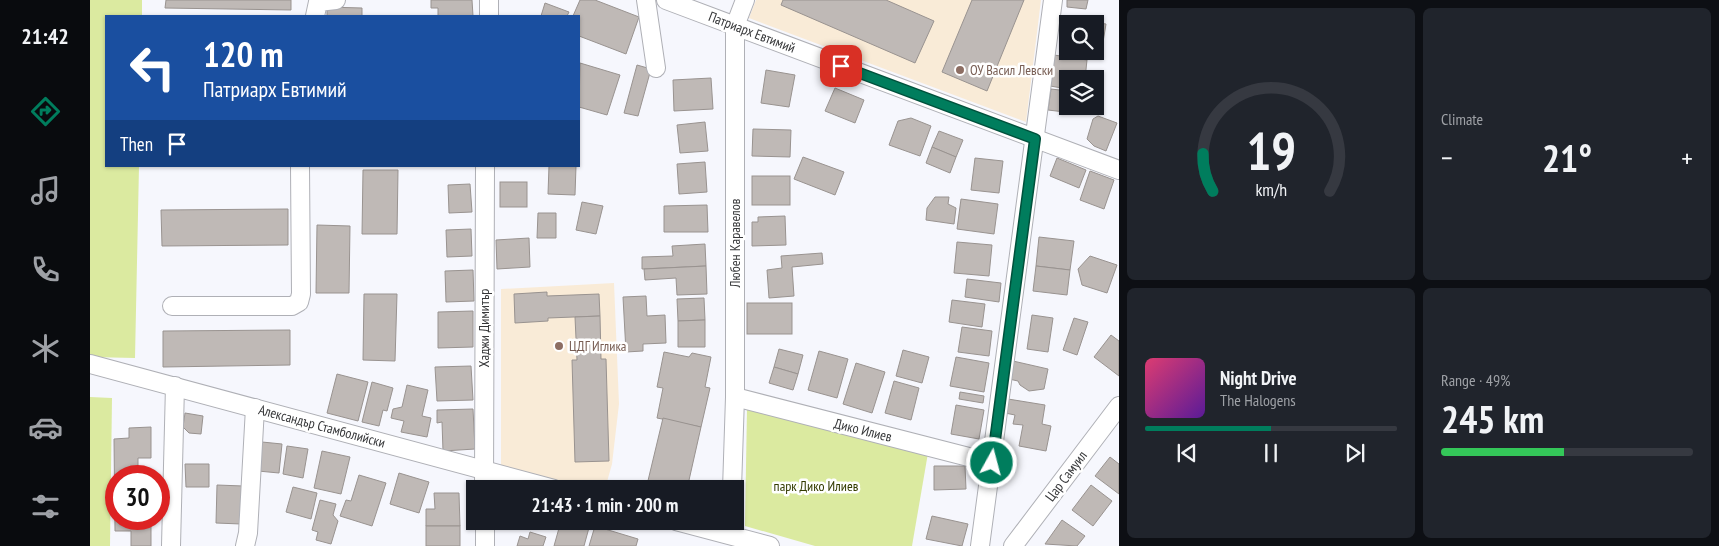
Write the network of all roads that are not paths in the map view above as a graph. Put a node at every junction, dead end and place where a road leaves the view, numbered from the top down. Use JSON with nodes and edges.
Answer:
{"nodes":[{"id":1,"x":336,"y":0,"type":"edge"},
{"id":2,"x":489,"y":0,"type":"edge"},
{"id":3,"x":646,"y":0,"type":"edge"},
{"id":4,"x":666,"y":0,"type":"edge"},
{"id":5,"x":745,"y":0,"type":"edge"},
{"id":6,"x":1053,"y":0,"type":"edge"},
{"id":7,"x":315,"y":15,"type":"edge"},
{"id":8,"x":489,"y":15,"type":"edge"},
{"id":9,"x":735,"y":26,"type":"junction"},
{"id":10,"x":656,"y":68,"type":"dead end"},
{"id":11,"x":1035,"y":139,"type":"junction"},
{"id":12,"x":300,"y":167,"type":"edge"},
{"id":13,"x":485,"y":167,"type":"edge"},
{"id":14,"x":1119,"y":170,"type":"edge"},
{"id":15,"x":172,"y":306,"type":"dead end"},
{"id":16,"x":90,"y":364,"type":"edge"},
{"id":17,"x":175,"y":386,"type":"junction"},
{"id":18,"x":735,"y":397,"type":"junction"},
{"id":19,"x":1119,"y":406,"type":"edge"},
{"id":20,"x":255,"y":408,"type":"junction"},
{"id":21,"x":992,"y":463,"type":"junction"},
{"id":22,"x":484,"y":470,"type":"junction"},
{"id":23,"x":484,"y":480,"type":"edge"},
{"id":24,"x":521,"y":480,"type":"edge"},
{"id":25,"x":732,"y":480,"type":"edge"},
{"id":26,"x":485,"y":530,"type":"edge"},
{"id":27,"x":714,"y":530,"type":"edge"},
{"id":28,"x":731,"y":534,"type":"edge"},
{"id":29,"x":171,"y":546,"type":"edge"},
{"id":30,"x":245,"y":546,"type":"edge"},
{"id":31,"x":485,"y":546,"type":"edge"},
{"id":32,"x":770,"y":546,"type":"edge"},
{"id":33,"x":980,"y":546,"type":"edge"},
{"id":34,"x":1013,"y":546,"type":"edge"}],
"edges":[{"from":1,"to":7,"type":"street"},
{"from":2,"to":8,"type":"street"},
{"from":3,"to":10,"type":"street"},
{"from":4,"to":9,"type":"street","name":"Патриарх Евтимий"},
{"from":5,"to":9,"type":"street","name":"Любен Каравелов"},
{"from":6,"to":11,"type":"street"},
{"from":9,"to":11,"type":"street","name":"Патриарх Евтимий"},
{"from":9,"to":18,"type":"street","name":"Любен Каравелов"},
{"from":11,"to":14,"type":"street","name":"Патриарх Евтимий"},
{"from":11,"to":21,"type":"street"},
{"from":12,"to":15,"type":"street"},
{"from":13,"to":22,"type":"street","name":"Хаджи Димитър"},
{"from":16,"to":17,"type":"street","name":"Александър Стамболийски"},
{"from":17,"to":20,"type":"street","name":"Александър Стамболийски"},
{"from":17,"to":29,"type":"street"},
{"from":18,"to":21,"type":"street","name":"Дико Илиев"},
{"from":18,"to":25,"type":"street","name":"Любен Каравелов"},
{"from":19,"to":34,"type":"street","name":"Цар Самуил"},
{"from":20,"to":22,"type":"street","name":"Александър Стамболийски"},
{"from":20,"to":30,"type":"street"},
{"from":21,"to":33,"type":"street"},
{"from":22,"to":23,"type":"street","name":"Хаджи Димитър"},
{"from":22,"to":24,"type":"street","name":"Александър Стамболийски"},
{"from":26,"to":31,"type":"street"},
{"from":27,"to":28,"type":"street"},
{"from":28,"to":32,"type":"street"}]}
